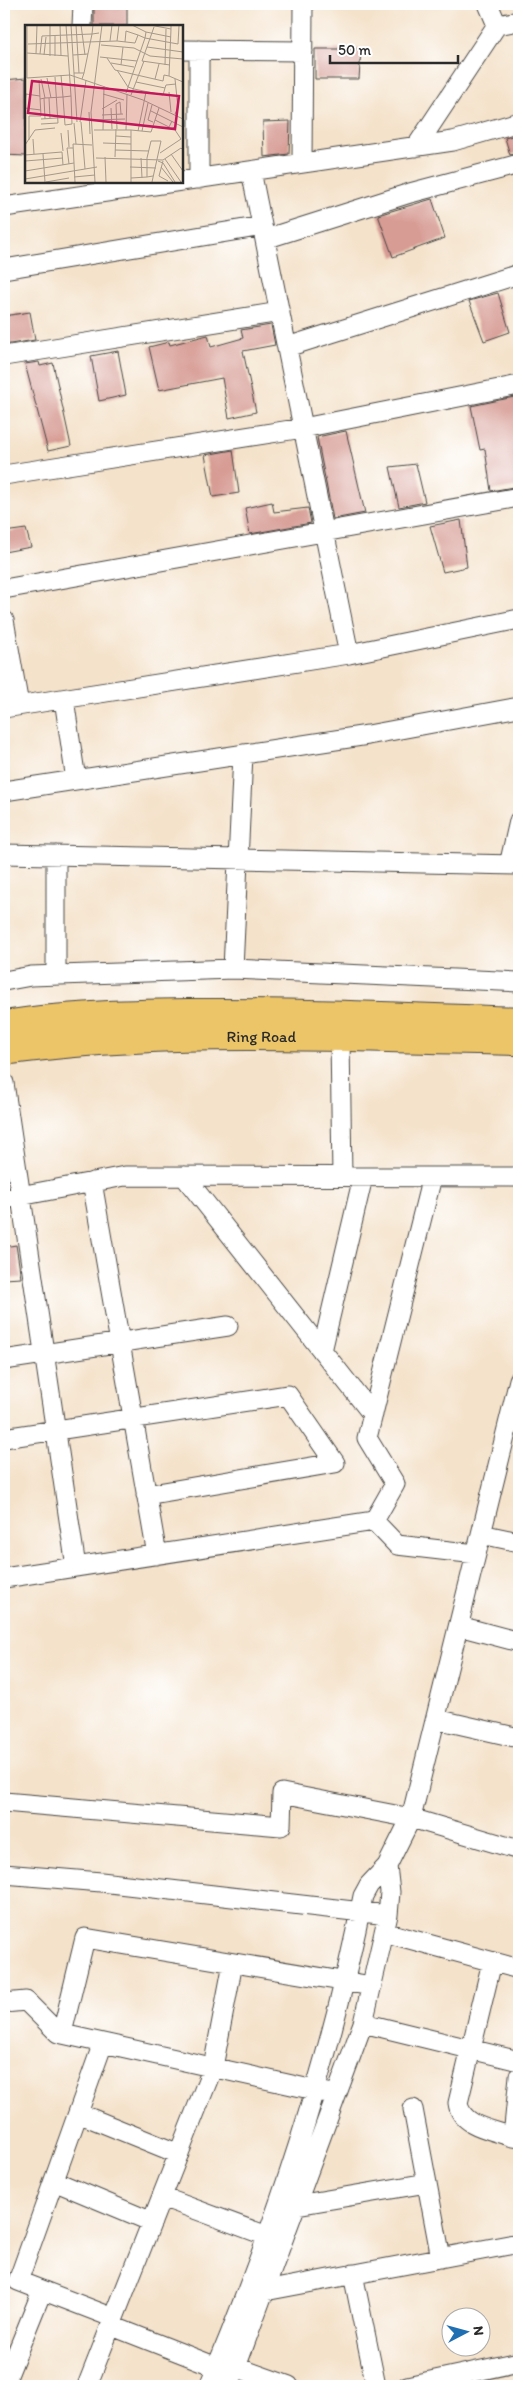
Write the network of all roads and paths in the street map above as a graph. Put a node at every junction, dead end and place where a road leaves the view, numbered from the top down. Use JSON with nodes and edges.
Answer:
{"nodes":[{"id":1,"x":83,"y":4,"type":"edge"},
{"id":2,"x":304,"y":4,"type":"edge"},
{"id":3,"x":488,"y":4,"type":"edge"},
{"id":4,"x":519,"y":21,"type":"edge"},
{"id":5,"x":82,"y":25,"type":"edge"},
{"id":6,"x":497,"y":25,"type":"junction"},
{"id":7,"x":190,"y":50,"type":"edge"},
{"id":8,"x":303,"y":51,"type":"junction"},
{"id":9,"x":519,"y":122,"type":"edge"},
{"id":10,"x":416,"y":147,"type":"junction"},
{"id":11,"x":302,"y":164,"type":"junction"},
{"id":12,"x":519,"y":164,"type":"edge"},
{"id":13,"x":251,"y":171,"type":"junction"},
{"id":14,"x":187,"y":180,"type":"edge"},
{"id":15,"x":161,"y":182,"type":"edge"},
{"id":16,"x":70,"y":189,"type":"edge"},
{"id":17,"x":4,"y":207,"type":"edge"},
{"id":18,"x":264,"y":233,"type":"junction"},
{"id":19,"x":4,"y":269,"type":"edge"},
{"id":20,"x":519,"y":274,"type":"edge"},
{"id":21,"x":280,"y":312,"type":"junction"},
{"id":22,"x":287,"y":347,"type":"junction"},
{"id":23,"x":4,"y":356,"type":"edge"},
{"id":24,"x":519,"y":385,"type":"edge"},
{"id":25,"x":304,"y":428,"type":"junction"},
{"id":26,"x":4,"y":475,"type":"edge"},
{"id":27,"x":519,"y":497,"type":"edge"},
{"id":28,"x":325,"y":534,"type":"junction"},
{"id":29,"x":4,"y":589,"type":"edge"},
{"id":30,"x":4,"y":620,"type":"edge"},
{"id":31,"x":519,"y":620,"type":"edge"},
{"id":32,"x":349,"y":654,"type":"junction"},
{"id":33,"x":64,"y":698,"type":"junction"},
{"id":34,"x":11,"y":707,"type":"edge"},
{"id":35,"x":519,"y":707,"type":"edge"},
{"id":36,"x":243,"y":754,"type":"junction"},
{"id":37,"x":76,"y":780,"type":"junction"},
{"id":38,"x":4,"y":791,"type":"edge"},
{"id":39,"x":519,"y":821,"type":"edge"},
{"id":40,"x":4,"y":854,"type":"edge"},
{"id":41,"x":56,"y":855,"type":"junction"},
{"id":42,"x":238,"y":859,"type":"junction"},
{"id":43,"x":514,"y":865,"type":"edge"},
{"id":44,"x":233,"y":969,"type":"junction"},
{"id":45,"x":56,"y":975,"type":"junction"},
{"id":46,"x":4,"y":982,"type":"edge"},
{"id":47,"x":519,"y":982,"type":"edge"},
{"id":48,"x":519,"y":1020,"type":"edge"},
{"id":49,"x":4,"y":1025,"type":"edge"},
{"id":50,"x":340,"y":1038,"type":"junction"},
{"id":51,"x":519,"y":1041,"type":"edge"},
{"id":52,"x":4,"y":1051,"type":"edge"},
{"id":53,"x":4,"y":1082,"type":"edge"},
{"id":54,"x":8,"y":1141,"type":"edge"},
{"id":55,"x":184,"y":1176,"type":"junction"},
{"id":56,"x":342,"y":1176,"type":"junction"},
{"id":57,"x":363,"y":1176,"type":"junction"},
{"id":58,"x":432,"y":1177,"type":"junction"},
{"id":59,"x":519,"y":1177,"type":"edge"},
{"id":60,"x":92,"y":1182,"type":"junction"},
{"id":61,"x":12,"y":1198,"type":"edge"},
{"id":62,"x":228,"y":1326,"type":"dead end"},
{"id":63,"x":119,"y":1342,"type":"junction"},
{"id":64,"x":322,"y":1351,"type":"junction"},
{"id":65,"x":44,"y":1354,"type":"junction"},
{"id":66,"x":4,"y":1360,"type":"edge"},
{"id":67,"x":519,"y":1380,"type":"edge"},
{"id":68,"x":373,"y":1415,"type":"junction"},
{"id":69,"x":133,"y":1418,"type":"junction"},
{"id":70,"x":55,"y":1429,"type":"junction"},
{"id":71,"x":4,"y":1438,"type":"edge"},
{"id":72,"x":146,"y":1495,"type":"junction"},
{"id":73,"x":374,"y":1521,"type":"junction"},
{"id":74,"x":481,"y":1534,"type":"junction"},
{"id":75,"x":519,"y":1542,"type":"edge"},
{"id":76,"x":476,"y":1554,"type":"junction"},
{"id":77,"x":157,"y":1555,"type":"junction"},
{"id":78,"x":76,"y":1567,"type":"junction"},
{"id":79,"x":4,"y":1578,"type":"edge"},
{"id":80,"x":459,"y":1626,"type":"junction"},
{"id":81,"x":519,"y":1642,"type":"edge"},
{"id":82,"x":436,"y":1719,"type":"junction"},
{"id":83,"x":519,"y":1738,"type":"edge"},
{"id":84,"x":4,"y":1802,"type":"edge"},
{"id":85,"x":411,"y":1818,"type":"junction"},
{"id":86,"x":519,"y":1850,"type":"edge"},
{"id":87,"x":387,"y":1866,"type":"junction"},
{"id":88,"x":4,"y":1874,"type":"edge"},
{"id":89,"x":360,"y":1912,"type":"junction"},
{"id":90,"x":386,"y":1923,"type":"junction"},
{"id":91,"x":492,"y":1962,"type":"junction"},
{"id":92,"x":233,"y":1963,"type":"junction"},
{"id":93,"x":519,"y":1969,"type":"edge"},
{"id":94,"x":343,"y":1981,"type":"junction"},
{"id":95,"x":372,"y":1986,"type":"junction"},
{"id":96,"x":4,"y":2003,"type":"edge"},
{"id":97,"x":363,"y":2023,"type":"junction"},
{"id":98,"x":62,"y":2033,"type":"junction"},
{"id":99,"x":103,"y":2043,"type":"junction"},
{"id":100,"x":471,"y":2049,"type":"junction"},
{"id":101,"x":519,"y":2061,"type":"edge"},
{"id":102,"x":213,"y":2067,"type":"junction"},
{"id":103,"x":519,"y":2076,"type":"edge"},
{"id":104,"x":317,"y":2091,"type":"junction"},
{"id":105,"x":337,"y":2095,"type":"junction"},
{"id":106,"x":413,"y":2109,"type":"dead end"},
{"id":107,"x":78,"y":2113,"type":"junction"},
{"id":108,"x":516,"y":2138,"type":"edge"},
{"id":109,"x":179,"y":2154,"type":"junction"},
{"id":110,"x":54,"y":2182,"type":"junction"},
{"id":111,"x":427,"y":2183,"type":"junction"},
{"id":112,"x":162,"y":2197,"type":"junction"},
{"id":113,"x":297,"y":2205,"type":"junction"},
{"id":114,"x":152,"y":2222,"type":"junction"},
{"id":115,"x":276,"y":2240,"type":"junction"},
{"id":116,"x":519,"y":2243,"type":"edge"},
{"id":117,"x":441,"y":2258,"type":"junction"},
{"id":118,"x":353,"y":2274,"type":"junction"},
{"id":119,"x":42,"y":2291,"type":"junction"},
{"id":120,"x":265,"y":2291,"type":"junction"},
{"id":121,"x":113,"y":2322,"type":"junction"},
{"id":122,"x":12,"y":2346,"type":"edge"},
{"id":123,"x":519,"y":2362,"type":"edge"},
{"id":124,"x":229,"y":2374,"type":"edge"},
{"id":125,"x":440,"y":2383,"type":"edge"},
{"id":126,"x":4,"y":2385,"type":"edge"},
{"id":127,"x":87,"y":2386,"type":"edge"},
{"id":128,"x":209,"y":2386,"type":"edge"},
{"id":129,"x":289,"y":2386,"type":"edge"},
{"id":130,"x":376,"y":2386,"type":"edge"},
{"id":131,"x":408,"y":2386,"type":"edge"}],
"edges":[{"from":1,"to":5,"type":"street"},
{"from":2,"to":8,"type":"street"},
{"from":3,"to":6,"type":"street"},
{"from":4,"to":6,"type":"street"},
{"from":6,"to":10,"type":"street"},
{"from":7,"to":8,"type":"street"},
{"from":7,"to":14,"type":"street"},
{"from":8,"to":11,"type":"street"},
{"from":9,"to":10,"type":"street"},
{"from":10,"to":11,"type":"street"},
{"from":11,"to":13,"type":"street"},
{"from":12,"to":18,"type":"street"},
{"from":13,"to":14,"type":"street"},
{"from":13,"to":18,"type":"street"},
{"from":15,"to":16,"type":"street"},
{"from":16,"to":17,"type":"street"},
{"from":18,"to":19,"type":"street"},
{"from":18,"to":21,"type":"street"},
{"from":20,"to":22,"type":"street"},
{"from":21,"to":22,"type":"street"},
{"from":21,"to":23,"type":"street"},
{"from":22,"to":25,"type":"street"},
{"from":24,"to":25,"type":"street"},
{"from":25,"to":26,"type":"street"},
{"from":25,"to":28,"type":"street"},
{"from":27,"to":28,"type":"street"},
{"from":28,"to":29,"type":"street"},
{"from":28,"to":32,"type":"street"},
{"from":30,"to":34,"type":"street"},
{"from":31,"to":32,"type":"street"},
{"from":32,"to":33,"type":"street"},
{"from":33,"to":34,"type":"street"},
{"from":33,"to":37,"type":"street"},
{"from":35,"to":36,"type":"street"},
{"from":36,"to":37,"type":"street"},
{"from":36,"to":42,"type":"street"},
{"from":37,"to":38,"type":"street"},
{"from":39,"to":43,"type":"street"},
{"from":40,"to":41,"type":"street"},
{"from":41,"to":42,"type":"street"},
{"from":41,"to":45,"type":"street"},
{"from":42,"to":43,"type":"street"},
{"from":42,"to":44,"type":"street"},
{"from":44,"to":45,"type":"street"},
{"from":44,"to":47,"type":"street"},
{"from":45,"to":46,"type":"street"},
{"from":48,"to":49,"type":"highway","name":"Ring Road"},
{"from":50,"to":51,"type":"highway","name":"Ring Road"},
{"from":50,"to":52,"type":"highway","name":"Ring Road"},
{"from":50,"to":56,"type":"street"},
{"from":53,"to":54,"type":"street"},
{"from":54,"to":61,"type":"street"},
{"from":55,"to":56,"type":"street"},
{"from":55,"to":60,"type":"street"},
{"from":55,"to":64,"type":"street"},
{"from":56,"to":57,"type":"street"},
{"from":57,"to":58,"type":"street"},
{"from":57,"to":64,"type":"street"},
{"from":58,"to":59,"type":"street"},
{"from":58,"to":68,"type":"street"},
{"from":60,"to":61,"type":"street"},
{"from":60,"to":63,"type":"street"},
{"from":61,"to":65,"type":"street"},
{"from":62,"to":63,"type":"street"},
{"from":63,"to":65,"type":"street"},
{"from":63,"to":69,"type":"street"},
{"from":64,"to":68,"type":"street"},
{"from":65,"to":66,"type":"street"},
{"from":65,"to":70,"type":"street"},
{"from":67,"to":74,"type":"street"},
{"from":68,"to":73,"type":"street"},
{"from":69,"to":70,"type":"street"},
{"from":69,"to":72,"type":"street"},
{"from":69,"to":72,"type":"street"},
{"from":70,"to":71,"type":"street"},
{"from":70,"to":78,"type":"street"},
{"from":72,"to":77,"type":"street"},
{"from":73,"to":76,"type":"street"},
{"from":73,"to":77,"type":"street"},
{"from":74,"to":75,"type":"street"},
{"from":74,"to":76,"type":"street"},
{"from":76,"to":80,"type":"street"},
{"from":77,"to":78,"type":"street"},
{"from":78,"to":79,"type":"street"},
{"from":80,"to":81,"type":"street"},
{"from":80,"to":82,"type":"street"},
{"from":82,"to":83,"type":"street"},
{"from":82,"to":85,"type":"street"},
{"from":84,"to":85,"type":"street"},
{"from":85,"to":86,"type":"street"},
{"from":85,"to":87,"type":"street"},
{"from":87,"to":89,"type":"street"},
{"from":87,"to":90,"type":"street"},
{"from":88,"to":89,"type":"street"},
{"from":89,"to":90,"type":"street"},
{"from":89,"to":94,"type":"street"},
{"from":90,"to":91,"type":"street"},
{"from":90,"to":95,"type":"street"},
{"from":91,"to":93,"type":"street"},
{"from":91,"to":100,"type":"street"},
{"from":92,"to":94,"type":"street"},
{"from":92,"to":98,"type":"street"},
{"from":92,"to":102,"type":"street"},
{"from":94,"to":95,"type":"street"},
{"from":94,"to":104,"type":"street"},
{"from":95,"to":97,"type":"street"},
{"from":96,"to":98,"type":"street"},
{"from":97,"to":100,"type":"street"},
{"from":97,"to":105,"type":"street"},
{"from":98,"to":99,"type":"street"},
{"from":99,"to":102,"type":"street"},
{"from":99,"to":107,"type":"street"},
{"from":100,"to":101,"type":"street"},
{"from":100,"to":108,"type":"street"},
{"from":102,"to":104,"type":"street"},
{"from":102,"to":109,"type":"street"},
{"from":103,"to":108,"type":"street"},
{"from":104,"to":105,"type":"street"},
{"from":104,"to":115,"type":"street"},
{"from":105,"to":113,"type":"street"},
{"from":106,"to":111,"type":"street"},
{"from":107,"to":109,"type":"street"},
{"from":107,"to":110,"type":"street"},
{"from":109,"to":112,"type":"street"},
{"from":110,"to":114,"type":"street"},
{"from":110,"to":119,"type":"street"},
{"from":111,"to":113,"type":"street"},
{"from":111,"to":117,"type":"street"},
{"from":112,"to":114,"type":"street"},
{"from":112,"to":115,"type":"street"},
{"from":113,"to":115,"type":"street"},
{"from":114,"to":121,"type":"street"},
{"from":115,"to":120,"type":"street"},
{"from":115,"to":124,"type":"street"},
{"from":116,"to":117,"type":"street"},
{"from":117,"to":118,"type":"street"},
{"from":118,"to":120,"type":"street"},
{"from":118,"to":130,"type":"street"},
{"from":119,"to":121,"type":"street"},
{"from":119,"to":122,"type":"street"},
{"from":120,"to":124,"type":"street"},
{"from":121,"to":124,"type":"street"},
{"from":121,"to":127,"type":"street"},
{"from":122,"to":126,"type":"street"},
{"from":123,"to":125,"type":"street"},
{"from":124,"to":128,"type":"street"},
{"from":124,"to":129,"type":"street"},
{"from":125,"to":131,"type":"street"}]}
